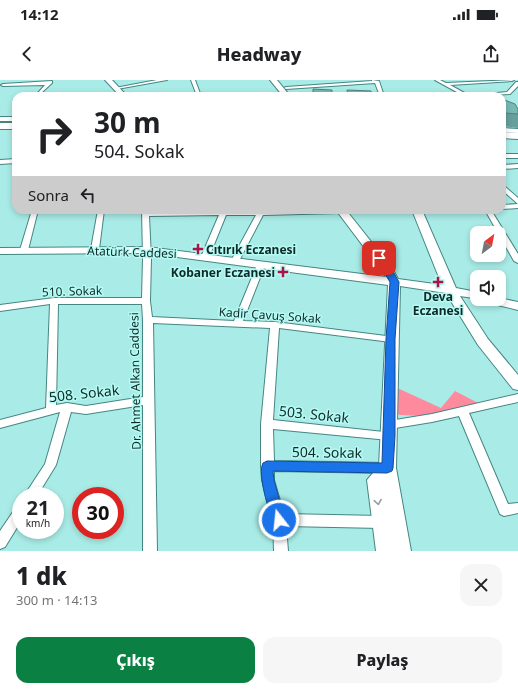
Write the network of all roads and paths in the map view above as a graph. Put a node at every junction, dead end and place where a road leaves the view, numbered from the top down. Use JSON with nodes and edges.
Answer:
{"nodes":[{"id":1,"x":7,"y":80,"type":"edge"},
{"id":2,"x":100,"y":80,"type":"edge"},
{"id":3,"x":108,"y":80,"type":"edge"},
{"id":4,"x":166,"y":80,"type":"edge"},
{"id":5,"x":193,"y":80,"type":"edge"},
{"id":6,"x":273,"y":80,"type":"edge"},
{"id":7,"x":278,"y":80,"type":"edge"},
{"id":8,"x":437,"y":80,"type":"edge"},
{"id":9,"x":512,"y":80,"type":"edge"},
{"id":10,"x":376,"y":81,"type":"edge"},
{"id":11,"x":50,"y":82,"type":"edge"},
{"id":12,"x":518,"y":83,"type":"edge"},
{"id":13,"x":445,"y":84,"type":"junction"},
{"id":14,"x":1,"y":88,"type":"edge"},
{"id":15,"x":117,"y":88,"type":"junction"},
{"id":16,"x":286,"y":88,"type":"junction"},
{"id":17,"x":42,"y":92,"type":"edge"},
{"id":18,"x":112,"y":92,"type":"edge"},
{"id":19,"x":120,"y":92,"type":"edge"},
{"id":20,"x":198,"y":92,"type":"edge"},
{"id":21,"x":284,"y":92,"type":"edge"},
{"id":22,"x":289,"y":92,"type":"edge"},
{"id":23,"x":380,"y":92,"type":"edge"},
{"id":24,"x":460,"y":92,"type":"edge"},
{"id":25,"x":506,"y":93,"type":"edge"},
{"id":26,"x":0,"y":119,"type":"edge"},
{"id":27,"x":12,"y":119,"type":"edge"},
{"id":28,"x":0,"y":123,"type":"edge"},
{"id":29,"x":12,"y":123,"type":"edge"},
{"id":30,"x":0,"y":127,"type":"edge"},
{"id":31,"x":12,"y":127,"type":"edge"},
{"id":32,"x":506,"y":131,"type":"edge"},
{"id":33,"x":518,"y":132,"type":"edge"},
{"id":34,"x":506,"y":136,"type":"edge"},
{"id":35,"x":518,"y":137,"type":"edge"},
{"id":36,"x":506,"y":156,"type":"edge"},
{"id":37,"x":518,"y":156,"type":"edge"},
{"id":38,"x":12,"y":161,"type":"edge"},
{"id":39,"x":0,"y":162,"type":"edge"},
{"id":40,"x":518,"y":166,"type":"edge"},
{"id":41,"x":506,"y":167,"type":"edge"},
{"id":42,"x":506,"y":190,"type":"edge"},
{"id":43,"x":518,"y":202,"type":"edge"},
{"id":44,"x":518,"y":206,"type":"edge"},
{"id":45,"x":506,"y":207,"type":"edge"},
{"id":46,"x":34,"y":214,"type":"edge"},
{"id":47,"x":101,"y":214,"type":"edge"},
{"id":48,"x":145,"y":214,"type":"edge"},
{"id":49,"x":223,"y":214,"type":"edge"},
{"id":50,"x":260,"y":214,"type":"edge"},
{"id":51,"x":343,"y":214,"type":"edge"},
{"id":52,"x":419,"y":214,"type":"edge"},
{"id":53,"x":490,"y":214,"type":"edge"},
{"id":54,"x":24,"y":250,"type":"junction"},
{"id":55,"x":95,"y":250,"type":"junction"},
{"id":56,"x":147,"y":250,"type":"junction"},
{"id":57,"x":0,"y":251,"type":"edge"},
{"id":58,"x":206,"y":257,"type":"junction"},
{"id":59,"x":517,"y":257,"type":"edge"},
{"id":60,"x":235,"y":261,"type":"junction"},
{"id":61,"x":261,"y":265,"type":"junction"},
{"id":62,"x":394,"y":282,"type":"junction"},
{"id":63,"x":451,"y":290,"type":"junction"},
{"id":64,"x":470,"y":294,"type":"edge"},
{"id":65,"x":54,"y":301,"type":"junction"},
{"id":66,"x":146,"y":301,"type":"junction"},
{"id":67,"x":506,"y":303,"type":"edge"},
{"id":68,"x":518,"y":306,"type":"edge"},
{"id":69,"x":0,"y":308,"type":"edge"},
{"id":70,"x":148,"y":320,"type":"junction"},
{"id":71,"x":238,"y":323,"type":"junction"},
{"id":72,"x":275,"y":325,"type":"junction"},
{"id":73,"x":391,"y":339,"type":"junction"},
{"id":74,"x":518,"y":385,"type":"edge"},
{"id":75,"x":518,"y":398,"type":"edge"},
{"id":76,"x":148,"y":400,"type":"junction"},
{"id":77,"x":67,"y":407,"type":"junction"},
{"id":78,"x":51,"y":410,"type":"junction"},
{"id":79,"x":462,"y":410,"type":"junction"},
{"id":80,"x":0,"y":424,"type":"edge"},
{"id":81,"x":267,"y":424,"type":"junction"},
{"id":82,"x":389,"y":430,"type":"junction"},
{"id":83,"x":267,"y":466,"type":"junction"},
{"id":84,"x":387,"y":468,"type":"junction"},
{"id":85,"x":36,"y":487,"type":"edge"},
{"id":86,"x":518,"y":508,"type":"edge"},
{"id":87,"x":279,"y":520,"type":"junction"},
{"id":88,"x":382,"y":522,"type":"junction"},
{"id":89,"x":12,"y":524,"type":"edge"},
{"id":90,"x":0,"y":543,"type":"edge"},
{"id":91,"x":150,"y":551,"type":"edge"},
{"id":92,"x":281,"y":551,"type":"edge"},
{"id":93,"x":386,"y":551,"type":"edge"},
{"id":94,"x":401,"y":551,"type":"edge"}],
"edges":[{"from":1,"to":14,"type":"street"},
{"from":2,"to":18,"type":"street"},
{"from":3,"to":15,"type":"street"},
{"from":4,"to":15,"type":"street"},
{"from":5,"to":20,"type":"street"},
{"from":6,"to":21,"type":"street"},
{"from":7,"to":16,"type":"street"},
{"from":8,"to":13,"type":"street"},
{"from":9,"to":13,"type":"street"},
{"from":10,"to":16,"type":"street"},
{"from":10,"to":23,"type":"street"},
{"from":11,"to":14,"type":"street"},
{"from":11,"to":17,"type":"street"},
{"from":12,"to":25,"type":"street"},
{"from":13,"to":24,"type":"street"},
{"from":15,"to":19,"type":"street"},
{"from":16,"to":22,"type":"street"},
{"from":26,"to":27,"type":"street"},
{"from":28,"to":29,"type":"main road"},
{"from":30,"to":31,"type":"main road"},
{"from":32,"to":33,"type":"main road"},
{"from":34,"to":35,"type":"main road"},
{"from":36,"to":37,"type":"street"},
{"from":38,"to":39,"type":"street"},
{"from":40,"to":41,"type":"street"},
{"from":42,"to":43,"type":"street"},
{"from":44,"to":45,"type":"street"},
{"from":46,"to":54,"type":"street"},
{"from":47,"to":55,"type":"street"},
{"from":48,"to":56,"type":"street","name":"Dr. Ahmet Alkan Caddesi"},
{"from":49,"to":58,"type":"street"},
{"from":50,"to":60,"type":"street"},
{"from":51,"to":62,"type":"street"},
{"from":52,"to":63,"type":"street"},
{"from":53,"to":59,"type":"street"},
{"from":54,"to":55,"type":"street","name":"Atatürk Caddesi"},
{"from":54,"to":57,"type":"street","name":"Atatürk Caddesi"},
{"from":55,"to":56,"type":"street","name":"Atatürk Caddesi"},
{"from":56,"to":58,"type":"street","name":"Atatürk Caddesi"},
{"from":56,"to":66,"type":"street","name":"Dr. Ahmet Alkan Caddesi"},
{"from":58,"to":60,"type":"street","name":"Atatürk Caddesi"},
{"from":60,"to":61,"type":"street","name":"Atatürk Caddesi"},
{"from":61,"to":62,"type":"street","name":"Atatürk Caddesi"},
{"from":61,"to":71,"type":"street"},
{"from":62,"to":63,"type":"street","name":"Atatürk Caddesi"},
{"from":62,"to":73,"type":"street"},
{"from":63,"to":64,"type":"street","name":"Atatürk Caddesi"},
{"from":63,"to":74,"type":"street"},
{"from":65,"to":66,"type":"street","name":"510. Sokak"},
{"from":65,"to":69,"type":"street","name":"510. Sokak"},
{"from":65,"to":78,"type":"street"},
{"from":66,"to":70,"type":"street","name":"Dr. Ahmet Alkan Caddesi"},
{"from":67,"to":68,"type":"street"},
{"from":70,"to":71,"type":"street","name":"Kadir Çavuş Sokak"},
{"from":70,"to":76,"type":"street","name":"Dr. Ahmet Alkan Caddesi"},
{"from":71,"to":72,"type":"street","name":"Kadir Çavuş Sokak"},
{"from":72,"to":73,"type":"street","name":"Kadir Çavuş Sokak"},
{"from":72,"to":81,"type":"street"},
{"from":73,"to":82,"type":"street"},
{"from":75,"to":79,"type":"street","name":"503. Sokak"},
{"from":76,"to":77,"type":"street","name":"508. Sokak"},
{"from":76,"to":91,"type":"street","name":"Dr. Ahmet Alkan Caddesi"},
{"from":77,"to":78,"type":"street","name":"508. Sokak"},
{"from":77,"to":85,"type":"street"},
{"from":78,"to":80,"type":"street","name":"508. Sokak"},
{"from":79,"to":82,"type":"street","name":"503. Sokak"},
{"from":79,"to":86,"type":"street"},
{"from":81,"to":82,"type":"street","name":"503. Sokak"},
{"from":81,"to":83,"type":"street","name":"503. Sokak"},
{"from":82,"to":84,"type":"street"},
{"from":83,"to":84,"type":"street","name":"504. Sokak"},
{"from":83,"to":87,"type":"street","name":"503. Sokak"},
{"from":84,"to":88,"type":"street","one_way":true},
{"from":84,"to":94,"type":"street"},
{"from":87,"to":88,"type":"street"},
{"from":87,"to":92,"type":"street","name":"503. Sokak"},
{"from":88,"to":93,"type":"street"},
{"from":89,"to":90,"type":"street"}]}
